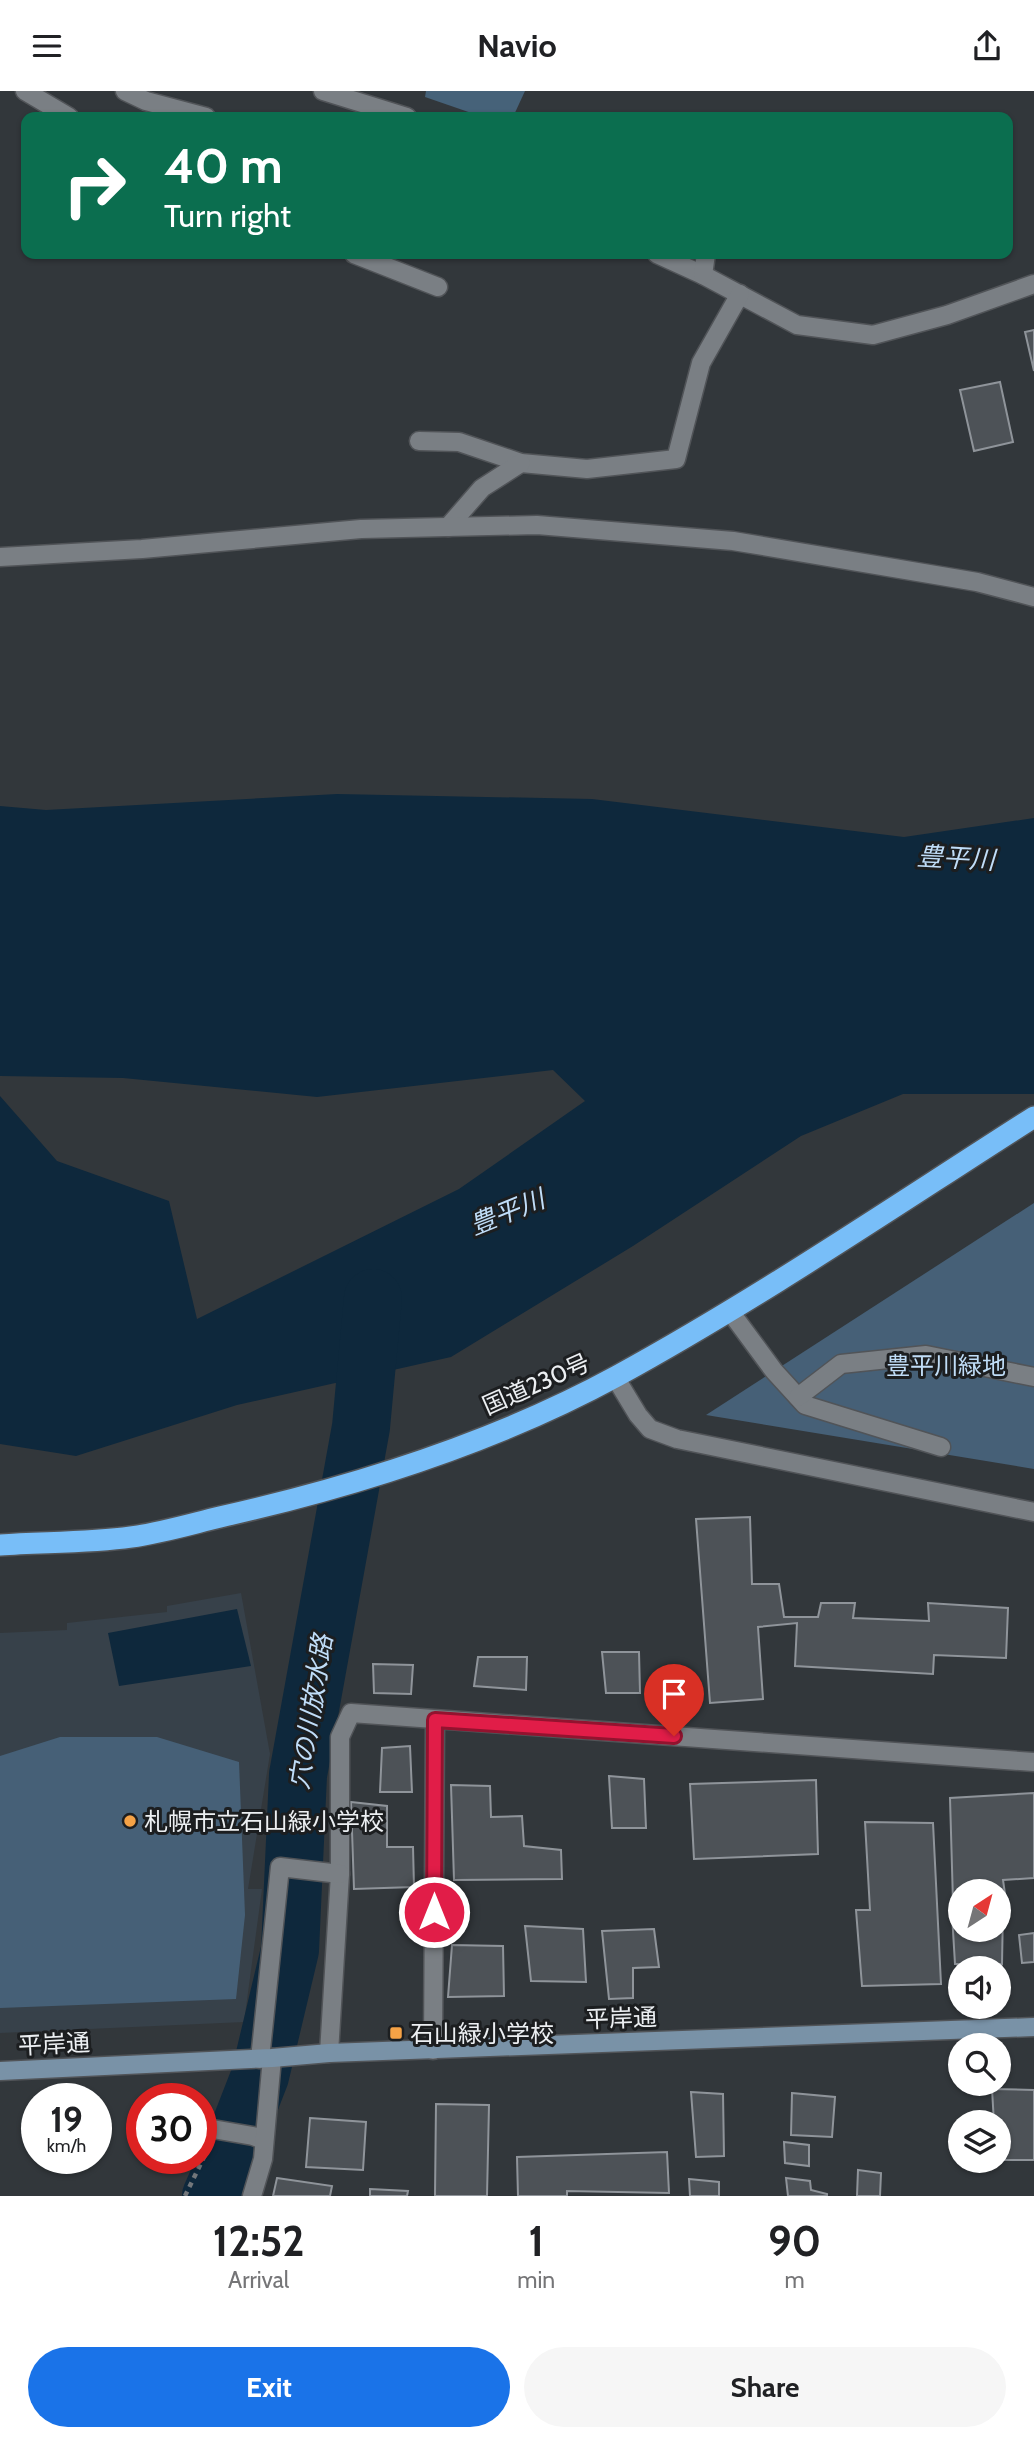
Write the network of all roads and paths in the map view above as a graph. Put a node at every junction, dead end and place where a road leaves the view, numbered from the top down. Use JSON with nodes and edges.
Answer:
{"nodes":[{"id":1,"x":25,"y":91,"type":"edge"},
{"id":2,"x":125,"y":91,"type":"edge"},
{"id":3,"x":323,"y":91,"type":"edge"},
{"id":4,"x":61,"y":112,"type":"edge"},
{"id":5,"x":187,"y":112,"type":"edge"},
{"id":6,"x":391,"y":112,"type":"edge"},
{"id":7,"x":367,"y":259,"type":"edge"},
{"id":8,"x":668,"y":259,"type":"edge"},
{"id":9,"x":705,"y":259,"type":"edge"},
{"id":10,"x":703,"y":275,"type":"junction"},
{"id":11,"x":1034,"y":284,"type":"edge"},
{"id":12,"x":438,"y":287,"type":"dead end"},
{"id":13,"x":740,"y":294,"type":"junction"},
{"id":14,"x":419,"y":441,"type":"dead end"},
{"id":15,"x":522,"y":463,"type":"junction"},
{"id":16,"x":449,"y":527,"type":"junction"},
{"id":17,"x":0,"y":557,"type":"edge"},
{"id":18,"x":1034,"y":597,"type":"edge"},
{"id":19,"x":1034,"y":1117,"type":"edge"},
{"id":20,"x":729,"y":1311,"type":"junction"},
{"id":21,"x":615,"y":1377,"type":"junction"},
{"id":22,"x":1034,"y":1377,"type":"edge"},
{"id":23,"x":797,"y":1397,"type":"junction"},
{"id":24,"x":941,"y":1447,"type":"dead end"},
{"id":25,"x":1034,"y":1512,"type":"edge"},
{"id":26,"x":0,"y":1545,"type":"edge"},
{"id":27,"x":435,"y":1720,"type":"junction"},
{"id":28,"x":1034,"y":1762,"type":"edge"},
{"id":29,"x":340,"y":1874,"type":"junction"},
{"id":30,"x":1034,"y":2027,"type":"edge"},
{"id":31,"x":433,"y":2050,"type":"junction"},
{"id":32,"x":329,"y":2053,"type":"junction"},
{"id":33,"x":266,"y":2059,"type":"junction"},
{"id":34,"x":0,"y":2071,"type":"edge"},
{"id":35,"x":217,"y":2130,"type":"edge"},
{"id":36,"x":259,"y":2138,"type":"junction"},
{"id":37,"x":194,"y":2174,"type":"edge"},
{"id":38,"x":253,"y":2189,"type":"edge"},
{"id":39,"x":186,"y":2196,"type":"edge"}],
"edges":[{"from":1,"to":4,"type":"street"},
{"from":2,"to":5,"type":"street"},
{"from":3,"to":6,"type":"street"},
{"from":7,"to":12,"type":"street"},
{"from":8,"to":10,"type":"street"},
{"from":9,"to":10,"type":"street"},
{"from":10,"to":13,"type":"street"},
{"from":11,"to":13,"type":"street"},
{"from":13,"to":15,"type":"street"},
{"from":14,"to":15,"type":"street"},
{"from":15,"to":16,"type":"street"},
{"from":16,"to":17,"type":"street"},
{"from":16,"to":18,"type":"street"},
{"from":19,"to":20,"type":"highway","name":"国道230号"},
{"from":20,"to":21,"type":"highway","name":"国道230号"},
{"from":20,"to":23,"type":"street"},
{"from":21,"to":25,"type":"street"},
{"from":21,"to":26,"type":"highway","name":"国道230号"},
{"from":22,"to":23,"type":"street"},
{"from":23,"to":24,"type":"street"},
{"from":27,"to":28,"type":"street"},
{"from":27,"to":29,"type":"street"},
{"from":27,"to":31,"type":"street"},
{"from":29,"to":32,"type":"street"},
{"from":29,"to":33,"type":"street"},
{"from":30,"to":31,"type":"street","name":"平岸通"},
{"from":31,"to":32,"type":"street","name":"平岸通"},
{"from":32,"to":33,"type":"street","name":"平岸通"},
{"from":33,"to":34,"type":"street","name":"平岸通"},
{"from":33,"to":36,"type":"street"},
{"from":35,"to":36,"type":"street"},
{"from":36,"to":38,"type":"street"},
{"from":37,"to":39,"type":"path"}]}
